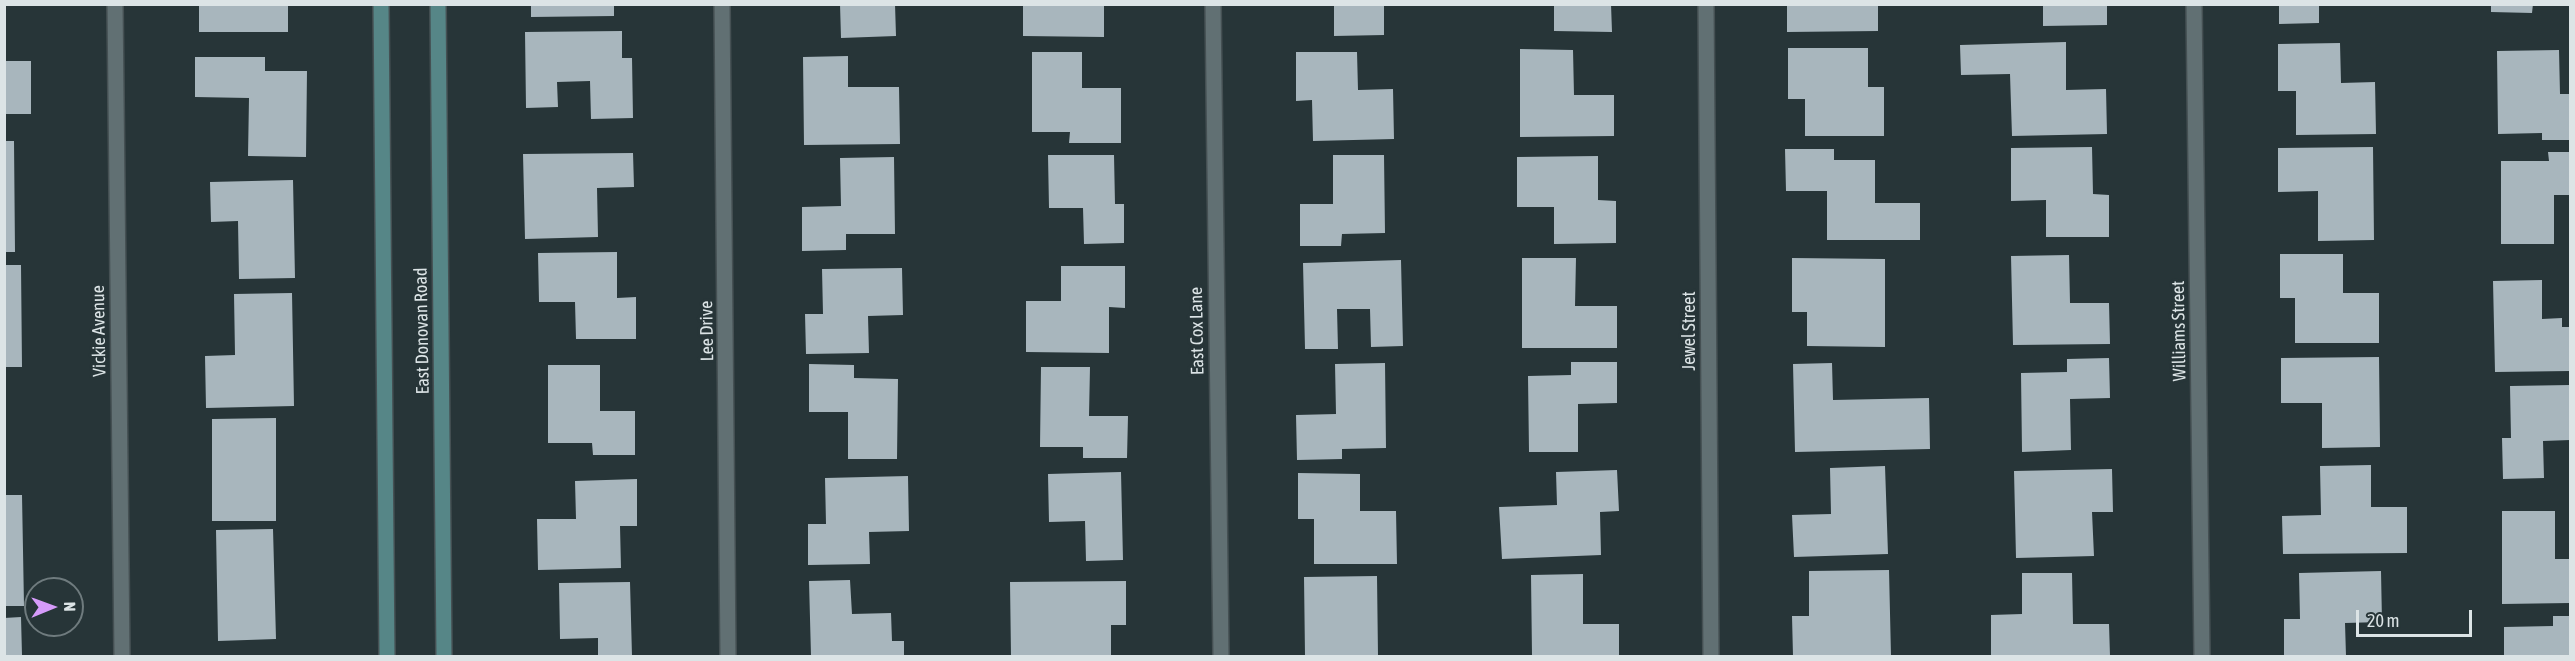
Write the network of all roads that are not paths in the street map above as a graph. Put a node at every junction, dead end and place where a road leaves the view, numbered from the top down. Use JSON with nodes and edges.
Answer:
{"nodes":[{"id":1,"x":115,"y":4,"type":"edge"},
{"id":2,"x":381,"y":4,"type":"edge"},
{"id":3,"x":438,"y":4,"type":"edge"},
{"id":4,"x":722,"y":4,"type":"edge"},
{"id":5,"x":1213,"y":4,"type":"edge"},
{"id":6,"x":1706,"y":4,"type":"edge"},
{"id":7,"x":2194,"y":4,"type":"edge"},
{"id":8,"x":122,"y":657,"type":"edge"},
{"id":9,"x":387,"y":657,"type":"edge"},
{"id":10,"x":444,"y":657,"type":"edge"},
{"id":11,"x":728,"y":657,"type":"edge"},
{"id":12,"x":1221,"y":657,"type":"edge"},
{"id":13,"x":1711,"y":657,"type":"edge"},
{"id":14,"x":2202,"y":657,"type":"edge"}],
"edges":[{"from":1,"to":8,"type":"street","name":"Vickie Avenue"},
{"from":2,"to":9,"type":"main road","name":"East Donovan Road"},
{"from":3,"to":10,"type":"main road","name":"East Donovan Road"},
{"from":4,"to":11,"type":"street","name":"Lee Drive"},
{"from":5,"to":12,"type":"street","name":"East Cox Lane"},
{"from":6,"to":13,"type":"street","name":"Jewel Street"},
{"from":7,"to":14,"type":"street","name":"Williams Street"}]}
